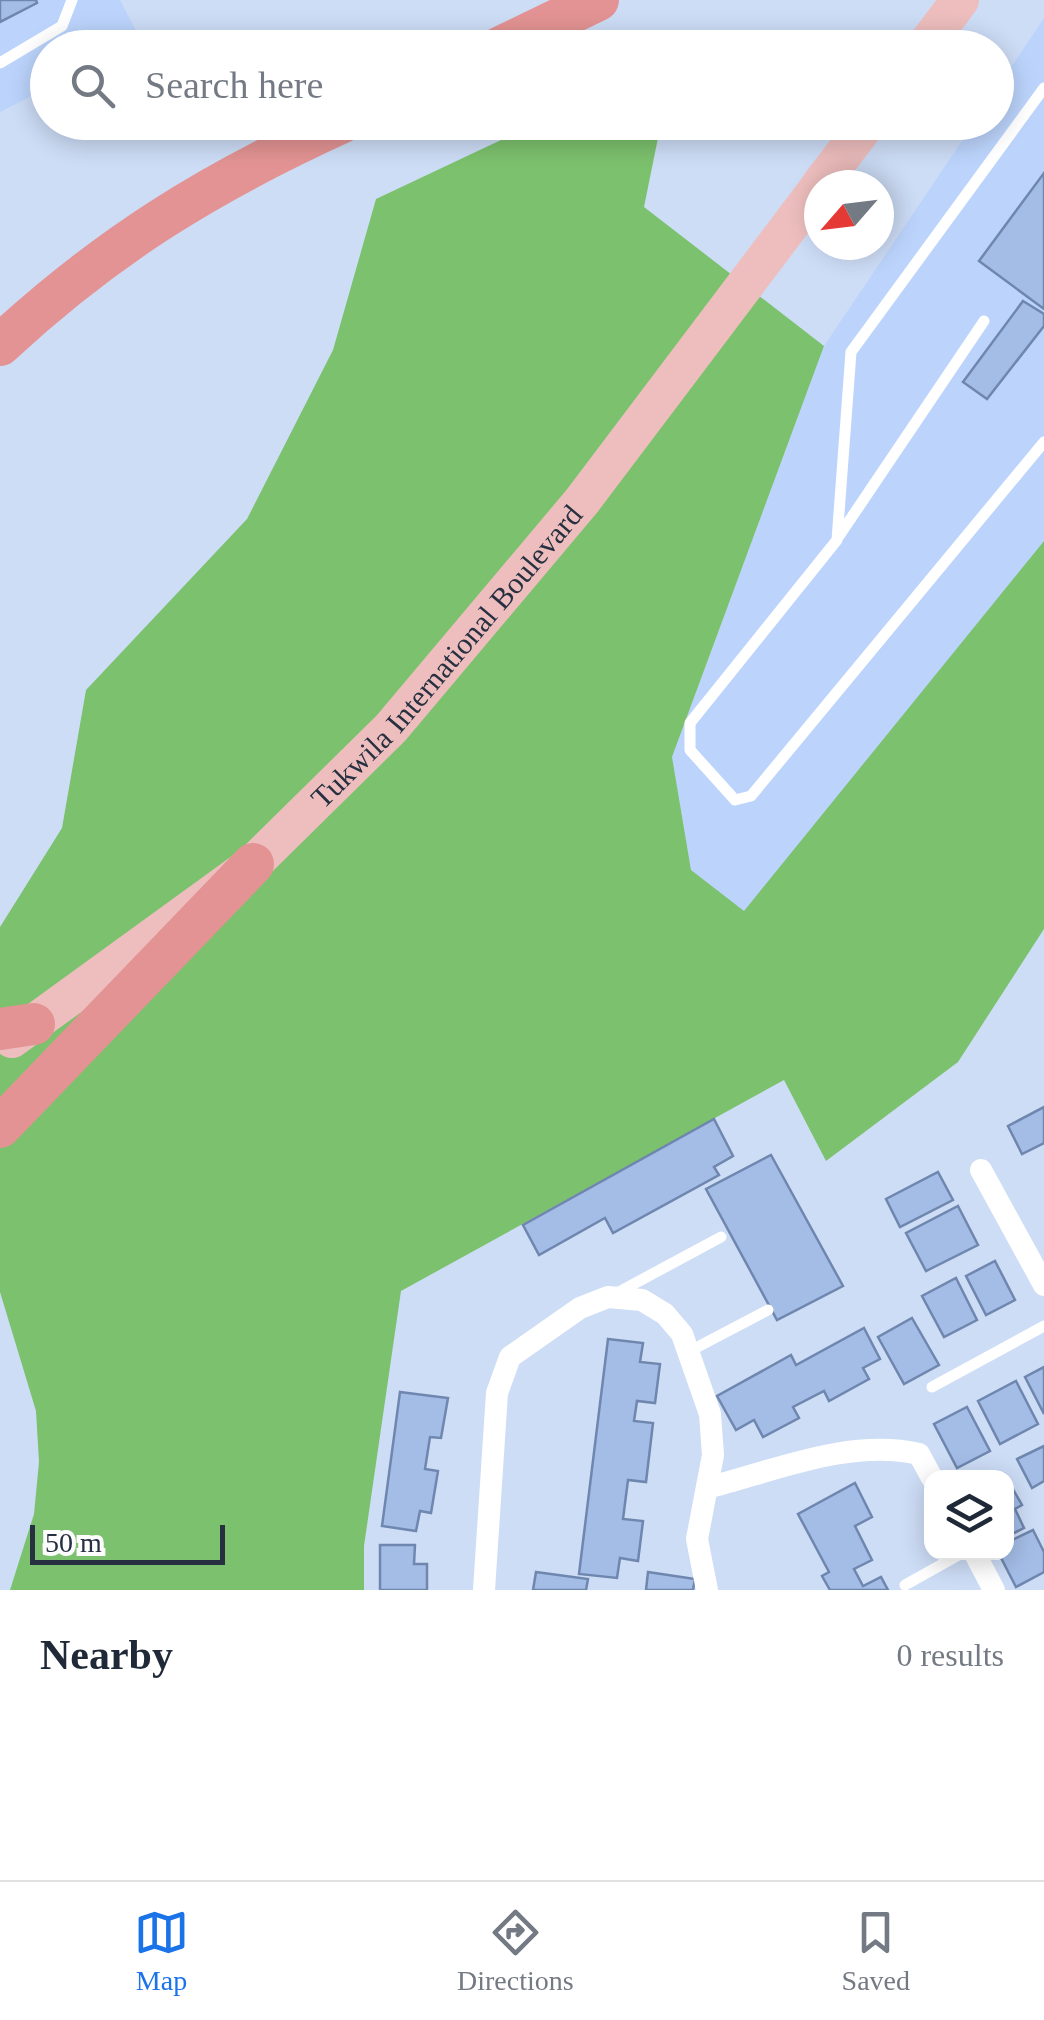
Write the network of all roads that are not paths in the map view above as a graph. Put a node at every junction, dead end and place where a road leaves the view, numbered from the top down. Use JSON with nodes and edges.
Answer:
{"nodes":[{"id":1,"x":72,"y":0,"type":"edge"},
{"id":2,"x":598,"y":0,"type":"edge"},
{"id":3,"x":960,"y":0,"type":"edge"},
{"id":4,"x":55,"y":30,"type":"edge"},
{"id":5,"x":536,"y":30,"type":"edge"},
{"id":6,"x":938,"y":30,"type":"edge"},
{"id":7,"x":30,"y":45,"type":"edge"},
{"id":8,"x":0,"y":63,"type":"edge"},
{"id":9,"x":1044,"y":88,"type":"edge"},
{"id":10,"x":1014,"y":129,"type":"edge"},
{"id":11,"x":304,"y":140,"type":"edge"},
{"id":12,"x":854,"y":140,"type":"edge"},
{"id":13,"x":1006,"y":140,"type":"edge"},
{"id":14,"x":832,"y":170,"type":"edge"},
{"id":15,"x":804,"y":207,"type":"edge"},
{"id":16,"x":984,"y":321,"type":"dead end"},
{"id":17,"x":0,"y":345,"type":"edge"},
{"id":18,"x":1044,"y":442,"type":"edge"},
{"id":19,"x":836,"y":540,"type":"junction"},
{"id":20,"x":254,"y":864,"type":"junction"},
{"id":21,"x":11,"y":1033,"type":"edge"},
{"id":22,"x":3,"y":1124,"type":"edge"},
{"id":23,"x":980,"y":1170,"type":"dead end"},
{"id":24,"x":721,"y":1237,"type":"dead end"},
{"id":25,"x":1044,"y":1285,"type":"edge"},
{"id":26,"x":608,"y":1297,"type":"junction"},
{"id":27,"x":768,"y":1310,"type":"dead end"},
{"id":28,"x":1044,"y":1326,"type":"edge"},
{"id":29,"x":688,"y":1352,"type":"junction"},
{"id":30,"x":932,"y":1387,"type":"dead end"},
{"id":31,"x":927,"y":1470,"type":"edge"},
{"id":32,"x":707,"y":1488,"type":"junction"},
{"id":33,"x":949,"y":1560,"type":"edge"},
{"id":34,"x":978,"y":1560,"type":"edge"},
{"id":35,"x":905,"y":1584,"type":"dead end"},
{"id":36,"x":484,"y":1590,"type":"edge"},
{"id":37,"x":707,"y":1590,"type":"edge"},
{"id":38,"x":994,"y":1590,"type":"edge"}],
"edges":[{"from":1,"to":4,"type":"lane"},
{"from":2,"to":5,"type":"highway"},
{"from":3,"to":6,"type":"main road"},
{"from":7,"to":8,"type":"lane"},
{"from":9,"to":10,"type":"lane"},
{"from":11,"to":17,"type":"highway"},
{"from":12,"to":14,"type":"main road","name":"Tukwila International Boulevard"},
{"from":13,"to":19,"type":"lane"},
{"from":15,"to":20,"type":"main road","name":"Tukwila International Boulevard"},
{"from":16,"to":19,"type":"lane"},
{"from":18,"to":19,"type":"lane"},
{"from":20,"to":21,"type":"main road","name":"Tukwila International Boulevard"},
{"from":20,"to":22,"type":"highway"},
{"from":23,"to":25,"type":"street"},
{"from":24,"to":26,"type":"lane"},
{"from":26,"to":29,"type":"street"},
{"from":26,"to":36,"type":"street"},
{"from":27,"to":29,"type":"lane"},
{"from":28,"to":30,"type":"lane"},
{"from":29,"to":32,"type":"street"},
{"from":31,"to":32,"type":"street"},
{"from":32,"to":37,"type":"street"},
{"from":33,"to":35,"type":"lane"},
{"from":34,"to":38,"type":"street"}]}
